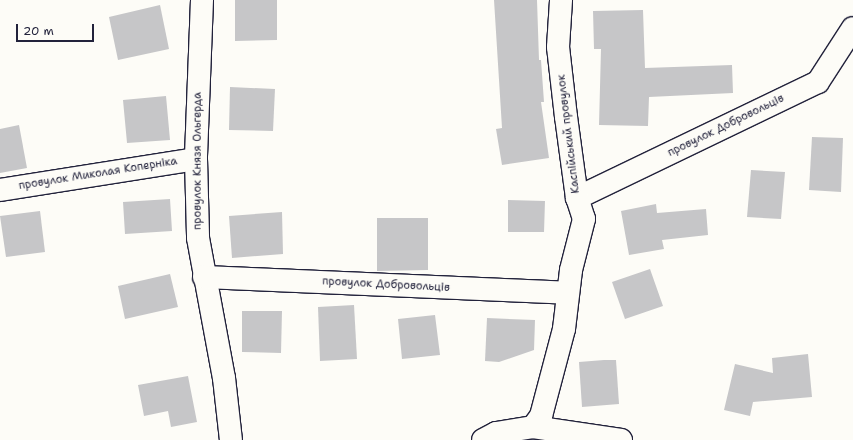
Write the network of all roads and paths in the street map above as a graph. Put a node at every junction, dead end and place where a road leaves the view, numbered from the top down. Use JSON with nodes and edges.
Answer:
{"nodes":[{"id":1,"x":202,"y":0,"type":"edge"},
{"id":2,"x":561,"y":0,"type":"edge"},
{"id":3,"x":853,"y":28,"type":"edge"},
{"id":4,"x":196,"y":159,"type":"junction"},
{"id":5,"x":0,"y":190,"type":"edge"},
{"id":6,"x":577,"y":198,"type":"junction"},
{"id":7,"x":204,"y":277,"type":"junction"},
{"id":8,"x":568,"y":293,"type":"junction"},
{"id":9,"x":533,"y":427,"type":"junction"},
{"id":10,"x":231,"y":440,"type":"edge"},
{"id":11,"x":483,"y":440,"type":"edge"},
{"id":12,"x":621,"y":440,"type":"edge"}],
"edges":[{"from":1,"to":4,"type":"street","name":"провулок Князя Ольгерда"},
{"from":2,"to":6,"type":"street","name":"Каспійський провулок"},
{"from":3,"to":6,"type":"street","name":"провулок Добровольців"},
{"from":4,"to":5,"type":"street","name":"провулок Миколая Коперніка"},
{"from":4,"to":7,"type":"street","name":"провулок Князя Ольгерда"},
{"from":6,"to":8,"type":"street","name":"Каспійський провулок"},
{"from":7,"to":8,"type":"street","name":"провулок Добровольців"},
{"from":7,"to":10,"type":"street","name":"провулок Князя Ольгерда"},
{"from":8,"to":9,"type":"street","name":"Каспійський провулок"},
{"from":9,"to":11,"type":"street"},
{"from":9,"to":12,"type":"street"}]}
